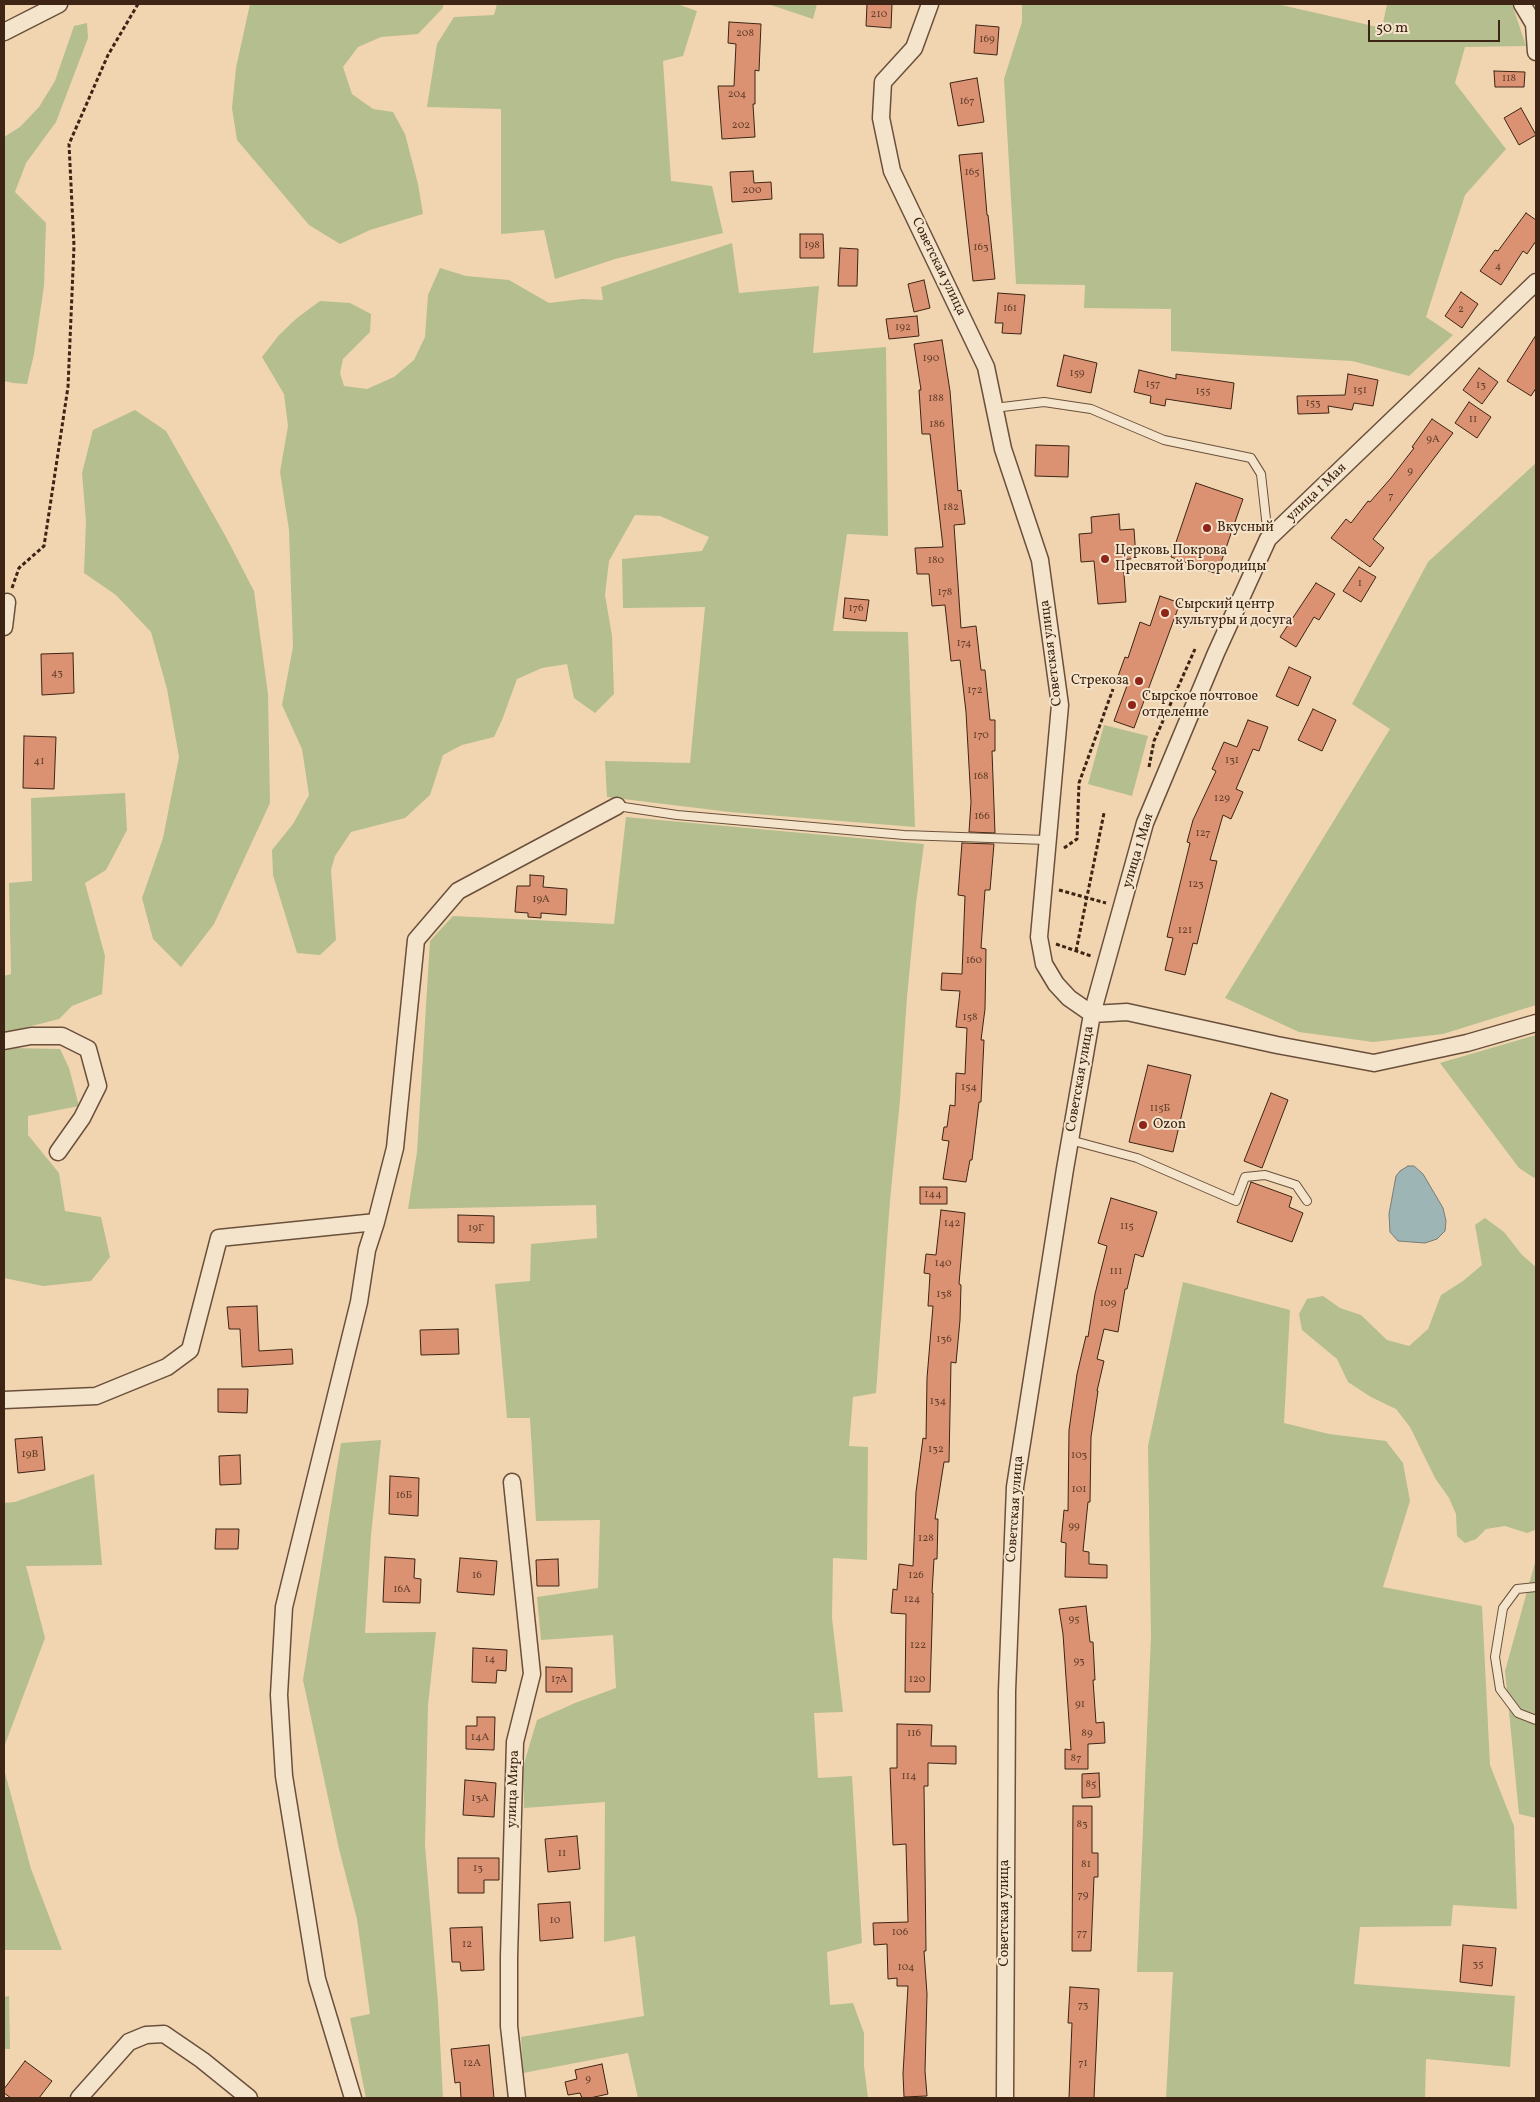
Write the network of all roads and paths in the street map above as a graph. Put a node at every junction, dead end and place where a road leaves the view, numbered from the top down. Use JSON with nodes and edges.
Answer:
{"nodes":[{"id":1,"x":59,"y":4,"type":"edge"},
{"id":2,"x":138,"y":4,"type":"edge"},
{"id":3,"x":930,"y":4,"type":"edge"},
{"id":4,"x":1522,"y":4,"type":"edge"},
{"id":5,"x":1535,"y":22,"type":"edge"},
{"id":6,"x":4,"y":32,"type":"edge"},
{"id":7,"x":1536,"y":52,"type":"edge"},
{"id":8,"x":1536,"y":282,"type":"edge"},
{"id":9,"x":994,"y":408,"type":"junction"},
{"id":10,"x":1268,"y":539,"type":"junction"},
{"id":11,"x":7,"y":602,"type":"joint"},
{"id":12,"x":4,"y":627,"type":"edge"},
{"id":13,"x":1194,"y":649,"type":"dead end"},
{"id":14,"x":1113,"y":689,"type":"dead end"},
{"id":15,"x":1147,"y":775,"type":"dead end"},
{"id":16,"x":617,"y":806,"type":"joint"},
{"id":17,"x":1104,"y":813,"type":"dead end"},
{"id":18,"x":1046,"y":840,"type":"junction"},
{"id":19,"x":1061,"y":849,"type":"dead end"},
{"id":20,"x":1059,"y":882,"type":"dead end"},
{"id":21,"x":1059,"y":890,"type":"junction"},
{"id":22,"x":1087,"y":898,"type":"junction"},
{"id":23,"x":1058,"y":899,"type":"dead end"},
{"id":24,"x":1109,"y":904,"type":"dead end"},
{"id":25,"x":1056,"y":935,"type":"dead end"},
{"id":26,"x":1056,"y":944,"type":"junction"},
{"id":27,"x":1056,"y":950,"type":"dead end"},
{"id":28,"x":1076,"y":951,"type":"junction"},
{"id":29,"x":1094,"y":957,"type":"dead end"},
{"id":30,"x":1092,"y":1014,"type":"junction"},
{"id":31,"x":1536,"y":1023,"type":"edge"},
{"id":32,"x":4,"y":1041,"type":"edge"},
{"id":33,"x":1070,"y":1140,"type":"junction"},
{"id":34,"x":58,"y":1152,"type":"dead end"},
{"id":35,"x":1307,"y":1201,"type":"dead end"},
{"id":36,"x":376,"y":1222,"type":"junction"},
{"id":37,"x":4,"y":1400,"type":"edge"},
{"id":38,"x":512,"y":1482,"type":"dead end"},
{"id":39,"x":1536,"y":1587,"type":"edge"},
{"id":40,"x":1536,"y":1720,"type":"edge"},
{"id":41,"x":79,"y":2098,"type":"edge"},
{"id":42,"x":249,"y":2098,"type":"edge"},
{"id":43,"x":353,"y":2098,"type":"edge"},
{"id":44,"x":517,"y":2098,"type":"edge"},
{"id":45,"x":1005,"y":2098,"type":"edge"}],
"edges":[{"from":1,"to":6,"type":"street"},
{"from":2,"to":11,"type":"path"},
{"from":3,"to":9,"type":"street","name":"Советская улица"},
{"from":4,"to":5,"type":"street"},
{"from":5,"to":7,"type":"street"},
{"from":8,"to":10,"type":"street","name":"улица 1 Мая"},
{"from":9,"to":10,"type":"lane"},
{"from":9,"to":18,"type":"street","name":"Советская улица"},
{"from":10,"to":30,"type":"street","name":"улица 1 Мая"},
{"from":11,"to":12,"type":"street"},
{"from":13,"to":15,"type":"path"},
{"from":14,"to":19,"type":"path"},
{"from":16,"to":18,"type":"lane"},
{"from":16,"to":36,"type":"street"},
{"from":17,"to":22,"type":"path"},
{"from":18,"to":30,"type":"street","name":"Советская улица"},
{"from":20,"to":21,"type":"path"},
{"from":21,"to":22,"type":"path"},
{"from":21,"to":23,"type":"path"},
{"from":22,"to":24,"type":"path"},
{"from":22,"to":28,"type":"path"},
{"from":25,"to":26,"type":"path"},
{"from":26,"to":27,"type":"path"},
{"from":26,"to":28,"type":"path"},
{"from":28,"to":29,"type":"path"},
{"from":30,"to":31,"type":"street"},
{"from":30,"to":33,"type":"street","name":"Советская улица"},
{"from":32,"to":34,"type":"street"},
{"from":33,"to":35,"type":"lane"},
{"from":33,"to":45,"type":"street","name":"Советская улица"},
{"from":36,"to":37,"type":"street"},
{"from":36,"to":43,"type":"street"},
{"from":38,"to":44,"type":"street","name":"улица Мира"},
{"from":39,"to":40,"type":"lane"},
{"from":41,"to":42,"type":"street"}]}
